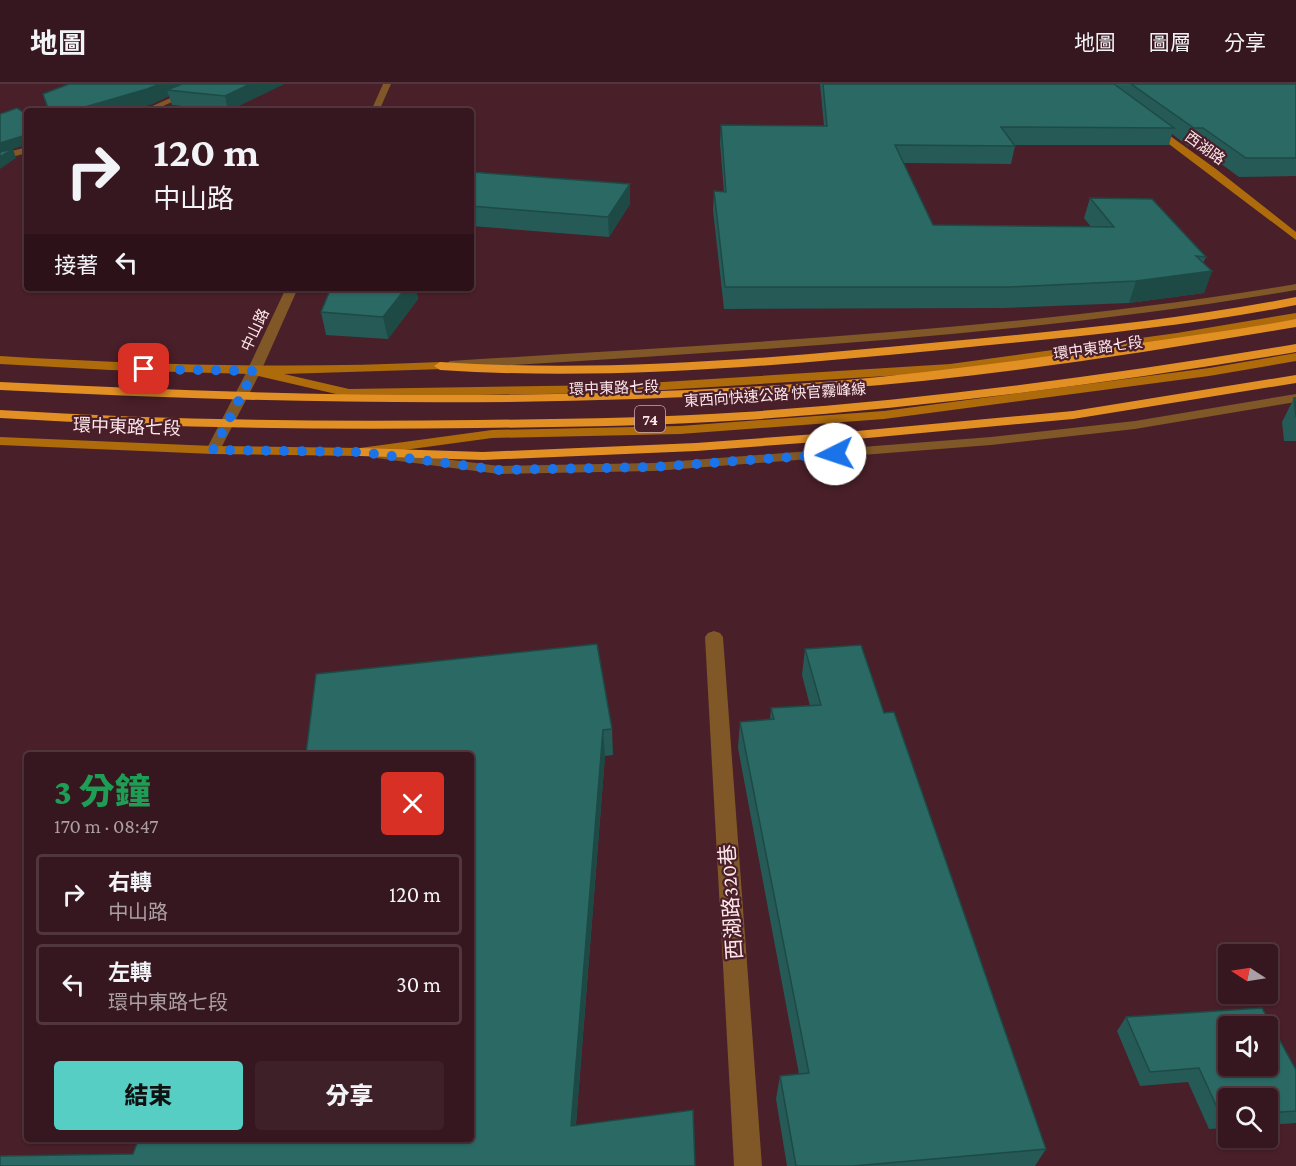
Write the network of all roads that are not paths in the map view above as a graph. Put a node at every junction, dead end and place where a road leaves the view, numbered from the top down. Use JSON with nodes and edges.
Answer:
{"nodes":[{"id":1,"x":208,"y":84,"type":"edge"},
{"id":2,"x":387,"y":84,"type":"edge"},
{"id":3,"x":152,"y":108,"type":"edge"},
{"id":4,"x":376,"y":108,"type":"edge"},
{"id":5,"x":1140,"y":118,"type":"edge"},
{"id":6,"x":24,"y":151,"type":"edge"},
{"id":7,"x":0,"y":157,"type":"edge"},
{"id":8,"x":1296,"y":237,"type":"edge"},
{"id":9,"x":1296,"y":287,"type":"edge"},
{"id":10,"x":291,"y":291,"type":"edge"},
{"id":11,"x":1296,"y":301,"type":"edge"},
{"id":12,"x":1296,"y":317,"type":"edge"},
{"id":13,"x":1296,"y":323,"type":"edge"},
{"id":14,"x":1296,"y":348,"type":"edge"},
{"id":15,"x":1296,"y":357,"type":"edge"},
{"id":16,"x":0,"y":360,"type":"edge"},
{"id":17,"x":440,"y":366,"type":"junction"},
{"id":18,"x":254,"y":371,"type":"junction"},
{"id":19,"x":1296,"y":379,"type":"edge"},
{"id":20,"x":0,"y":386,"type":"edge"},
{"id":21,"x":1296,"y":398,"type":"edge"},
{"id":22,"x":0,"y":414,"type":"edge"},
{"id":23,"x":0,"y":441,"type":"edge"},
{"id":24,"x":213,"y":450,"type":"junction"},
{"id":25,"x":360,"y":452,"type":"junction"},
{"id":26,"x":714,"y":637,"type":"dead end"},
{"id":27,"x":748,"y":1166,"type":"edge"}],
"edges":[{"from":1,"to":3,"type":"street"},
{"from":2,"to":4,"type":"street"},
{"from":5,"to":8,"type":"street","name":"西湖路"},
{"from":6,"to":7,"type":"street"},
{"from":9,"to":17,"type":"street","name":"環中東路七段"},
{"from":10,"to":18,"type":"street","name":"中山路"},
{"from":11,"to":17,"type":"highway"},
{"from":12,"to":18,"type":"street","name":"環中東路七段"},
{"from":13,"to":20,"type":"highway","name":"東西向快速公路 快官霧峰線","number":"74"},
{"from":14,"to":22,"type":"highway","name":"東西向快速公路 快官霧峰線","number":"74"},
{"from":15,"to":25,"type":"street","name":"環中東路七段"},
{"from":16,"to":18,"type":"street","name":"環中東路七段"},
{"from":17,"to":18,"type":"street","name":"環中東路七段"},
{"from":18,"to":24,"type":"street","name":"中山路"},
{"from":19,"to":25,"type":"highway"},
{"from":21,"to":25,"type":"street","name":"環中東路七段"},
{"from":23,"to":24,"type":"street","name":"環中東路七段"},
{"from":24,"to":25,"type":"street","name":"環中東路七段"},
{"from":26,"to":27,"type":"street","name":"西湖路320巷"}]}
